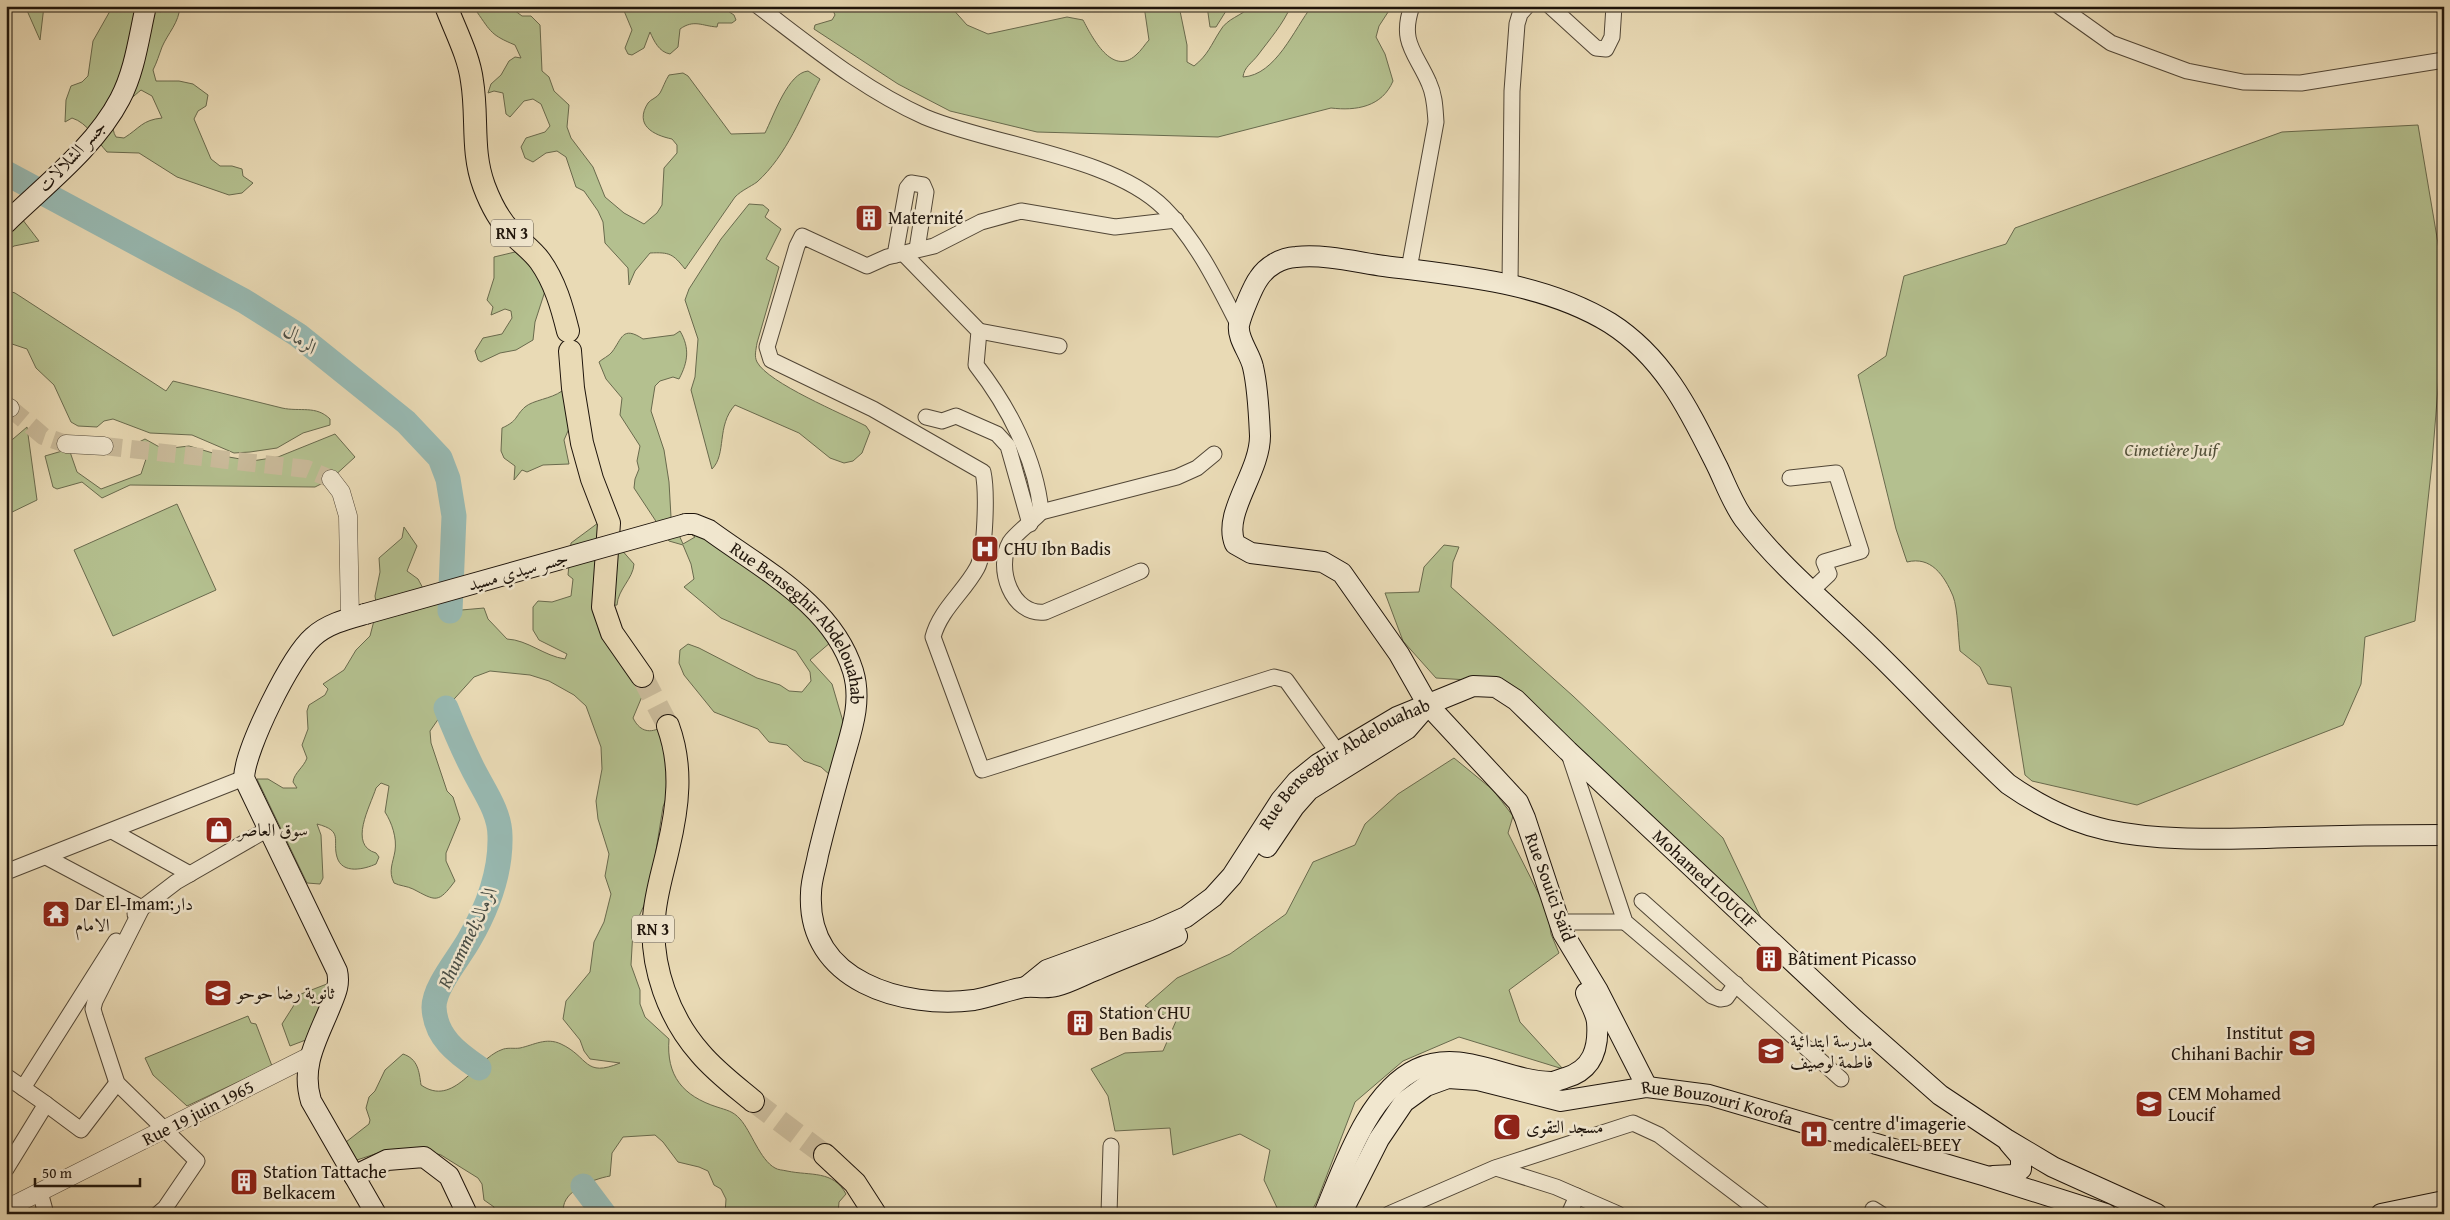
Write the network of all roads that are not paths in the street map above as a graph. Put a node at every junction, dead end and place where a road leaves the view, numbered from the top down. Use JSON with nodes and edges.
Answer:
{"nodes":[{"id":1,"x":146,"y":6,"type":"edge"},
{"id":2,"x":446,"y":6,"type":"edge"},
{"id":3,"x":758,"y":6,"type":"edge"},
{"id":4,"x":1412,"y":6,"type":"edge"},
{"id":5,"x":1527,"y":6,"type":"edge"},
{"id":6,"x":1550,"y":6,"type":"edge"},
{"id":7,"x":1614,"y":6,"type":"edge"},
{"id":8,"x":2059,"y":6,"type":"edge"},
{"id":9,"x":2444,"y":60,"type":"edge"},
{"id":10,"x":1176,"y":220,"type":"junction"},
{"id":11,"x":6,"y":223,"type":"edge"},
{"id":12,"x":905,"y":252,"type":"junction"},
{"id":13,"x":1409,"y":269,"type":"junction"},
{"id":14,"x":1510,"y":285,"type":"junction"},
{"id":15,"x":1239,"y":326,"type":"junction"},
{"id":16,"x":979,"y":331,"type":"junction"},
{"id":17,"x":1059,"y":346,"type":"dead end"},
{"id":18,"x":926,"y":417,"type":"dead end"},
{"id":19,"x":66,"y":444,"type":"tunnel mouth"},
{"id":20,"x":104,"y":446,"type":"tunnel mouth"},
{"id":21,"x":1214,"y":454,"type":"dead end"},
{"id":22,"x":1790,"y":478,"type":"dead end"},
{"id":23,"x":331,"y":479,"type":"tunnel mouth"},
{"id":24,"x":1041,"y":512,"type":"junction"},
{"id":25,"x":686,"y":524,"type":"joint"},
{"id":26,"x":1030,"y":524,"type":"junction"},
{"id":27,"x":1141,"y":571,"type":"dead end"},
{"id":28,"x":1811,"y":592,"type":"junction"},
{"id":29,"x":358,"y":616,"type":"junction"},
{"id":30,"x":642,"y":676,"type":"tunnel mouth"},
{"id":31,"x":1428,"y":705,"type":"junction"},
{"id":32,"x":668,"y":726,"type":"tunnel mouth"},
{"id":33,"x":1568,"y":751,"type":"junction"},
{"id":34,"x":1345,"y":762,"type":"junction"},
{"id":35,"x":244,"y":778,"type":"junction"},
{"id":36,"x":268,"y":829,"type":"junction"},
{"id":37,"x":112,"y":830,"type":"junction"},
{"id":38,"x":2444,"y":835,"type":"edge"},
{"id":39,"x":46,"y":857,"type":"junction"},
{"id":40,"x":6,"y":872,"type":"edge"},
{"id":41,"x":190,"y":874,"type":"junction"},
{"id":42,"x":1642,"y":901,"type":"dead end"},
{"id":43,"x":142,"y":908,"type":"junction"},
{"id":44,"x":1624,"y":922,"type":"junction"},
{"id":45,"x":1561,"y":928,"type":"junction"},
{"id":46,"x":1736,"y":984,"type":"junction"},
{"id":47,"x":310,"y":1056,"type":"junction"},
{"id":48,"x":6,"y":1076,"type":"edge"},
{"id":49,"x":1841,"y":1079,"type":"dead end"},
{"id":50,"x":117,"y":1083,"type":"junction"},
{"id":51,"x":1647,"y":1087,"type":"junction"},
{"id":52,"x":22,"y":1088,"type":"junction"},
{"id":53,"x":753,"y":1101,"type":"tunnel mouth"},
{"id":54,"x":46,"y":1104,"type":"junction"},
{"id":55,"x":164,"y":1130,"type":"junction"},
{"id":56,"x":2006,"y":1139,"type":"junction"},
{"id":57,"x":1111,"y":1146,"type":"dead end"},
{"id":58,"x":825,"y":1155,"type":"tunnel mouth"},
{"id":59,"x":1495,"y":1168,"type":"junction"},
{"id":60,"x":6,"y":1169,"type":"edge"},
{"id":61,"x":353,"y":1173,"type":"junction"},
{"id":62,"x":1986,"y":1176,"type":"junction"},
{"id":63,"x":40,"y":1192,"type":"junction"},
{"id":64,"x":1576,"y":1196,"type":"junction"},
{"id":65,"x":2444,"y":1201,"type":"edge"},
{"id":66,"x":6,"y":1209,"type":"edge"},
{"id":67,"x":1409,"y":1210,"type":"edge"},
{"id":68,"x":46,"y":1214,"type":"edge"},
{"id":69,"x":158,"y":1214,"type":"edge"},
{"id":70,"x":376,"y":1214,"type":"edge"},
{"id":71,"x":467,"y":1214,"type":"edge"},
{"id":72,"x":875,"y":1214,"type":"edge"},
{"id":73,"x":1109,"y":1214,"type":"edge"},
{"id":74,"x":1324,"y":1214,"type":"edge"},
{"id":75,"x":1341,"y":1214,"type":"edge"},
{"id":76,"x":1389,"y":1214,"type":"edge"},
{"id":77,"x":1569,"y":1214,"type":"edge"},
{"id":78,"x":1618,"y":1214,"type":"edge"},
{"id":79,"x":1763,"y":1214,"type":"edge"},
{"id":80,"x":2106,"y":1214,"type":"edge"},
{"id":81,"x":2157,"y":1214,"type":"edge"},
{"id":82,"x":2380,"y":1214,"type":"edge"}],
"edges":[{"from":1,"to":11,"type":"main road","name":"جسر الشلالات"},
{"from":2,"to":30,"type":"main road","number":"RN 3"},
{"from":3,"to":10,"type":"street"},
{"from":4,"to":13,"type":"street"},
{"from":5,"to":14,"type":"street"},
{"from":6,"to":7,"type":"street"},
{"from":8,"to":9,"type":"street"},
{"from":10,"to":12,"type":"street"},
{"from":10,"to":15,"type":"street"},
{"from":12,"to":16,"type":"street"},
{"from":12,"to":34,"type":"street"},
{"from":13,"to":14,"type":"main road"},
{"from":13,"to":15,"type":"main road"},
{"from":14,"to":28,"type":"main road"},
{"from":15,"to":31,"type":"main road","name":"Rue Souici Saïd"},
{"from":16,"to":17,"type":"street"},
{"from":16,"to":24,"type":"street"},
{"from":18,"to":26,"type":"street"},
{"from":19,"to":20,"type":"street"},
{"from":21,"to":24,"type":"street"},
{"from":22,"to":28,"type":"street"},
{"from":23,"to":29,"type":"street"},
{"from":24,"to":26,"type":"street"},
{"from":25,"to":29,"type":"main road","name":"جسر سيدي مسيد","bridge":true},
{"from":25,"to":34,"type":"main road","name":"Rue Benseghir Abdelouahab"},
{"from":26,"to":27,"type":"street"},
{"from":28,"to":38,"type":"main road"},
{"from":29,"to":35,"type":"main road","name":"جسر سيدي مسيد"},
{"from":31,"to":33,"type":"main road","name":"Mohamed LOUCIF"},
{"from":31,"to":34,"type":"main road","name":"Rue Benseghir Abdelouahab"},
{"from":31,"to":45,"type":"main road","name":"Rue Souici Saïd"},
{"from":32,"to":53,"type":"main road","number":"RN 3"},
{"from":33,"to":44,"type":"street"},
{"from":33,"to":56,"type":"main road","name":"Mohamed LOUCIF"},
{"from":35,"to":36,"type":"main road"},
{"from":35,"to":37,"type":"street"},
{"from":36,"to":41,"type":"street"},
{"from":36,"to":47,"type":"main road"},
{"from":37,"to":39,"type":"street"},
{"from":37,"to":41,"type":"street"},
{"from":39,"to":40,"type":"street"},
{"from":39,"to":43,"type":"street"},
{"from":41,"to":43,"type":"street"},
{"from":42,"to":46,"type":"street"},
{"from":43,"to":50,"type":"street"},
{"from":43,"to":52,"type":"street"},
{"from":44,"to":45,"type":"street"},
{"from":44,"to":46,"type":"street"},
{"from":45,"to":51,"type":"main road","name":"Rue Souici Saïd"},
{"from":45,"to":74,"type":"main road"},
{"from":46,"to":49,"type":"street"},
{"from":47,"to":55,"type":"street","name":"Rue 19 juin 1965"},
{"from":47,"to":61,"type":"main road"},
{"from":48,"to":52,"type":"street"},
{"from":50,"to":54,"type":"street"},
{"from":50,"to":55,"type":"street"},
{"from":51,"to":62,"type":"main road","name":"Rue Bouzouri Korofa"},
{"from":51,"to":75,"type":"main road","name":"Rue Bouzouri Korofa"},
{"from":52,"to":54,"type":"street"},
{"from":54,"to":60,"type":"street"},
{"from":55,"to":63,"type":"street","name":"Rue 19 juin 1965"},
{"from":55,"to":69,"type":"street"},
{"from":56,"to":62,"type":"main road"},
{"from":56,"to":81,"type":"main road","name":"Mohamed LOUCIF"},
{"from":57,"to":73,"type":"street"},
{"from":58,"to":72,"type":"main road"},
{"from":59,"to":64,"type":"street"},
{"from":59,"to":67,"type":"street"},
{"from":59,"to":79,"type":"street"},
{"from":61,"to":70,"type":"main road"},
{"from":61,"to":71,"type":"main road"},
{"from":62,"to":80,"type":"main road","name":"Rue Bouzouri Korofa"},
{"from":63,"to":66,"type":"street","name":"Rue 19 juin 1965"},
{"from":63,"to":68,"type":"street"},
{"from":64,"to":77,"type":"street"},
{"from":64,"to":78,"type":"street"},
{"from":65,"to":82,"type":"main road"},
{"from":67,"to":76,"type":"street"}]}
